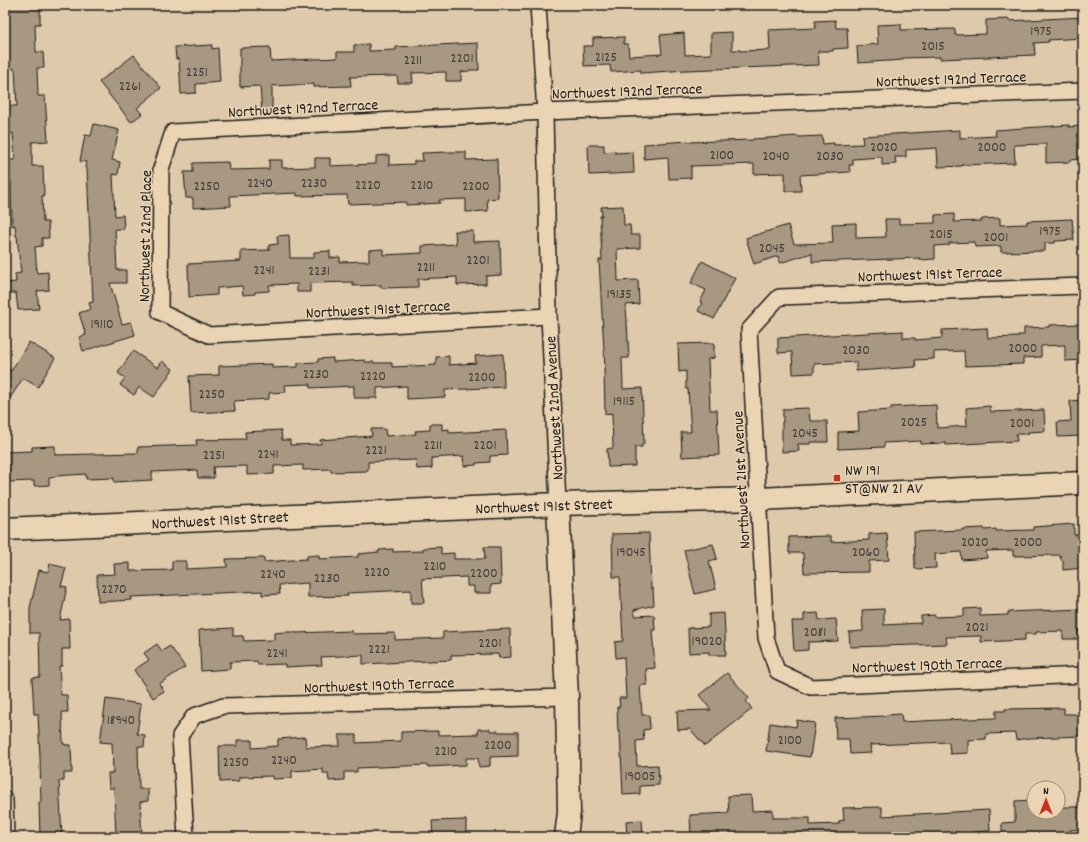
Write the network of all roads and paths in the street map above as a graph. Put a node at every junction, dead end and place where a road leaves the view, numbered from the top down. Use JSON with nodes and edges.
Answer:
{"nodes":[{"id":1,"x":538,"y":5,"type":"edge"},
{"id":2,"x":1083,"y":91,"type":"edge"},
{"id":3,"x":545,"y":112,"type":"junction"},
{"id":4,"x":172,"y":132,"type":"joint"},
{"id":5,"x":1083,"y":286,"type":"edge"},
{"id":6,"x":779,"y":297,"type":"joint"},
{"id":7,"x":549,"y":316,"type":"junction"},
{"id":8,"x":209,"y":335,"type":"joint"},
{"id":9,"x":1083,"y":483,"type":"edge"},
{"id":10,"x":759,"y":499,"type":"junction"},
{"id":11,"x":558,"y":504,"type":"junction"},
{"id":12,"x":5,"y":529,"type":"edge"},
{"id":13,"x":777,"y":670,"type":"joint"},
{"id":14,"x":1083,"y":675,"type":"edge"},
{"id":15,"x":567,"y":697,"type":"junction"},
{"id":16,"x":5,"y":800,"type":"edge"},
{"id":17,"x":569,"y":812,"type":"junction"},
{"id":18,"x":6,"y":837,"type":"edge"},
{"id":19,"x":186,"y":837,"type":"edge"},
{"id":20,"x":566,"y":837,"type":"edge"},
{"id":21,"x":576,"y":837,"type":"edge"}],
"edges":[{"from":1,"to":3,"type":"street","name":"Northwest 22nd Avenue"},
{"from":2,"to":3,"type":"street","name":"Northwest 192nd Terrace"},
{"from":3,"to":4,"type":"street","name":"Northwest 192nd Terrace"},
{"from":3,"to":7,"type":"street","name":"Northwest 22nd Avenue"},
{"from":4,"to":8,"type":"street","name":"Northwest 22nd Place"},
{"from":5,"to":6,"type":"street","name":"Northwest 191st Terrace"},
{"from":6,"to":10,"type":"street","name":"Northwest 21st Avenue"},
{"from":7,"to":8,"type":"street","name":"Northwest 191st Terrace"},
{"from":7,"to":11,"type":"street","name":"Northwest 22nd Avenue"},
{"from":9,"to":10,"type":"street","name":"Northwest 191st Street"},
{"from":10,"to":11,"type":"street","name":"Northwest 191st Street"},
{"from":10,"to":13,"type":"street","name":"Northwest 21st Avenue"},
{"from":11,"to":12,"type":"street","name":"Northwest 191st Street"},
{"from":11,"to":15,"type":"street","name":"Northwest 22nd Avenue"},
{"from":13,"to":14,"type":"street","name":"Northwest 190th Terrace"},
{"from":15,"to":17,"type":"street","name":"Northwest 22nd Avenue"},
{"from":15,"to":19,"type":"street","name":"Northwest 190th Terrace"},
{"from":16,"to":18,"type":"street"},
{"from":17,"to":20,"type":"street","name":"Northwest 22nd Avenue"},
{"from":17,"to":21,"type":"street","name":"Northwest 22nd Avenue"}]}
